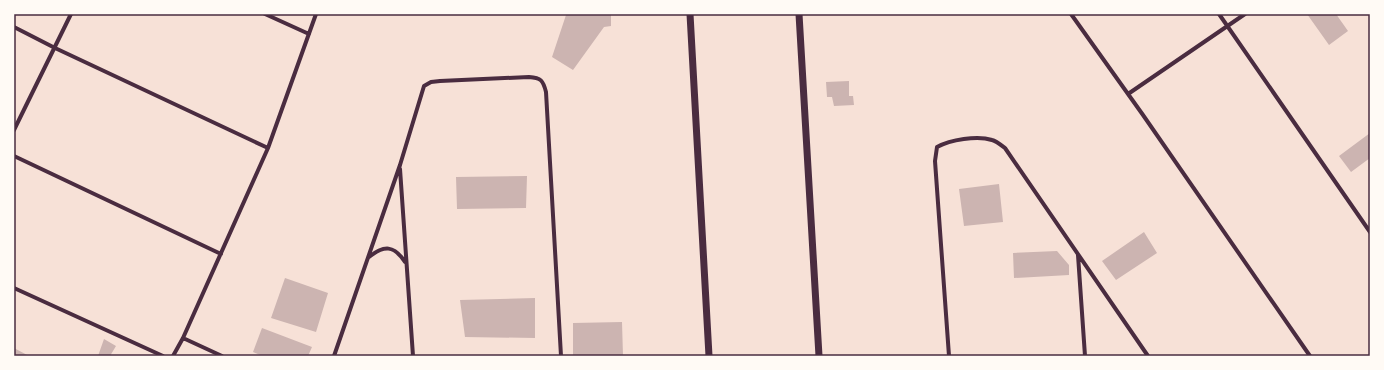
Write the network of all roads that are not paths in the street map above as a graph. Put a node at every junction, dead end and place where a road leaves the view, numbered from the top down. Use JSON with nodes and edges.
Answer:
{"nodes":[{"id":1,"x":71,"y":14,"type":"edge"},
{"id":2,"x":265,"y":14,"type":"edge"},
{"id":3,"x":316,"y":14,"type":"edge"},
{"id":4,"x":690,"y":14,"type":"edge"},
{"id":5,"x":799,"y":14,"type":"edge"},
{"id":6,"x":1070,"y":14,"type":"edge"},
{"id":7,"x":1219,"y":14,"type":"edge"},
{"id":8,"x":1245,"y":14,"type":"edge"},
{"id":9,"x":1227,"y":26,"type":"junction"},
{"id":10,"x":14,"y":27,"type":"edge"},
{"id":11,"x":309,"y":34,"type":"junction"},
{"id":12,"x":54,"y":48,"type":"junction"},
{"id":13,"x":1128,"y":94,"type":"junction"},
{"id":14,"x":14,"y":130,"type":"edge"},
{"id":15,"x":268,"y":148,"type":"junction"},
{"id":16,"x":14,"y":156,"type":"edge"},
{"id":17,"x":400,"y":165,"type":"junction"},
{"id":18,"x":1370,"y":232,"type":"edge"},
{"id":19,"x":221,"y":254,"type":"junction"},
{"id":20,"x":1078,"y":254,"type":"junction"},
{"id":21,"x":368,"y":257,"type":"junction"},
{"id":22,"x":406,"y":262,"type":"junction"},
{"id":23,"x":14,"y":288,"type":"edge"},
{"id":24,"x":183,"y":338,"type":"junction"},
{"id":25,"x":164,"y":356,"type":"edge"},
{"id":26,"x":173,"y":356,"type":"edge"},
{"id":27,"x":222,"y":356,"type":"edge"},
{"id":28,"x":334,"y":356,"type":"edge"},
{"id":29,"x":412,"y":356,"type":"edge"},
{"id":30,"x":561,"y":356,"type":"edge"},
{"id":31,"x":709,"y":356,"type":"edge"},
{"id":32,"x":819,"y":356,"type":"edge"},
{"id":33,"x":949,"y":356,"type":"edge"},
{"id":34,"x":1085,"y":356,"type":"edge"},
{"id":35,"x":1148,"y":356,"type":"edge"},
{"id":36,"x":1310,"y":356,"type":"edge"}],
"edges":[{"from":1,"to":12,"type":"street"},
{"from":2,"to":11,"type":"street"},
{"from":3,"to":11,"type":"street"},
{"from":4,"to":31,"type":"street"},
{"from":5,"to":32,"type":"street"},
{"from":6,"to":13,"type":"street"},
{"from":7,"to":9,"type":"street"},
{"from":8,"to":9,"type":"street"},
{"from":9,"to":13,"type":"street"},
{"from":9,"to":18,"type":"street"},
{"from":10,"to":12,"type":"street"},
{"from":11,"to":15,"type":"street"},
{"from":12,"to":14,"type":"street"},
{"from":12,"to":15,"type":"street"},
{"from":13,"to":36,"type":"street"},
{"from":15,"to":19,"type":"street"},
{"from":16,"to":19,"type":"street"},
{"from":17,"to":21,"type":"street"},
{"from":17,"to":22,"type":"street"},
{"from":17,"to":30,"type":"street"},
{"from":19,"to":24,"type":"street"},
{"from":20,"to":33,"type":"street"},
{"from":20,"to":34,"type":"street"},
{"from":20,"to":35,"type":"street"},
{"from":21,"to":22,"type":"street"},
{"from":21,"to":28,"type":"street"},
{"from":22,"to":29,"type":"street"},
{"from":23,"to":25,"type":"street"},
{"from":24,"to":26,"type":"street"},
{"from":24,"to":27,"type":"street"}]}
